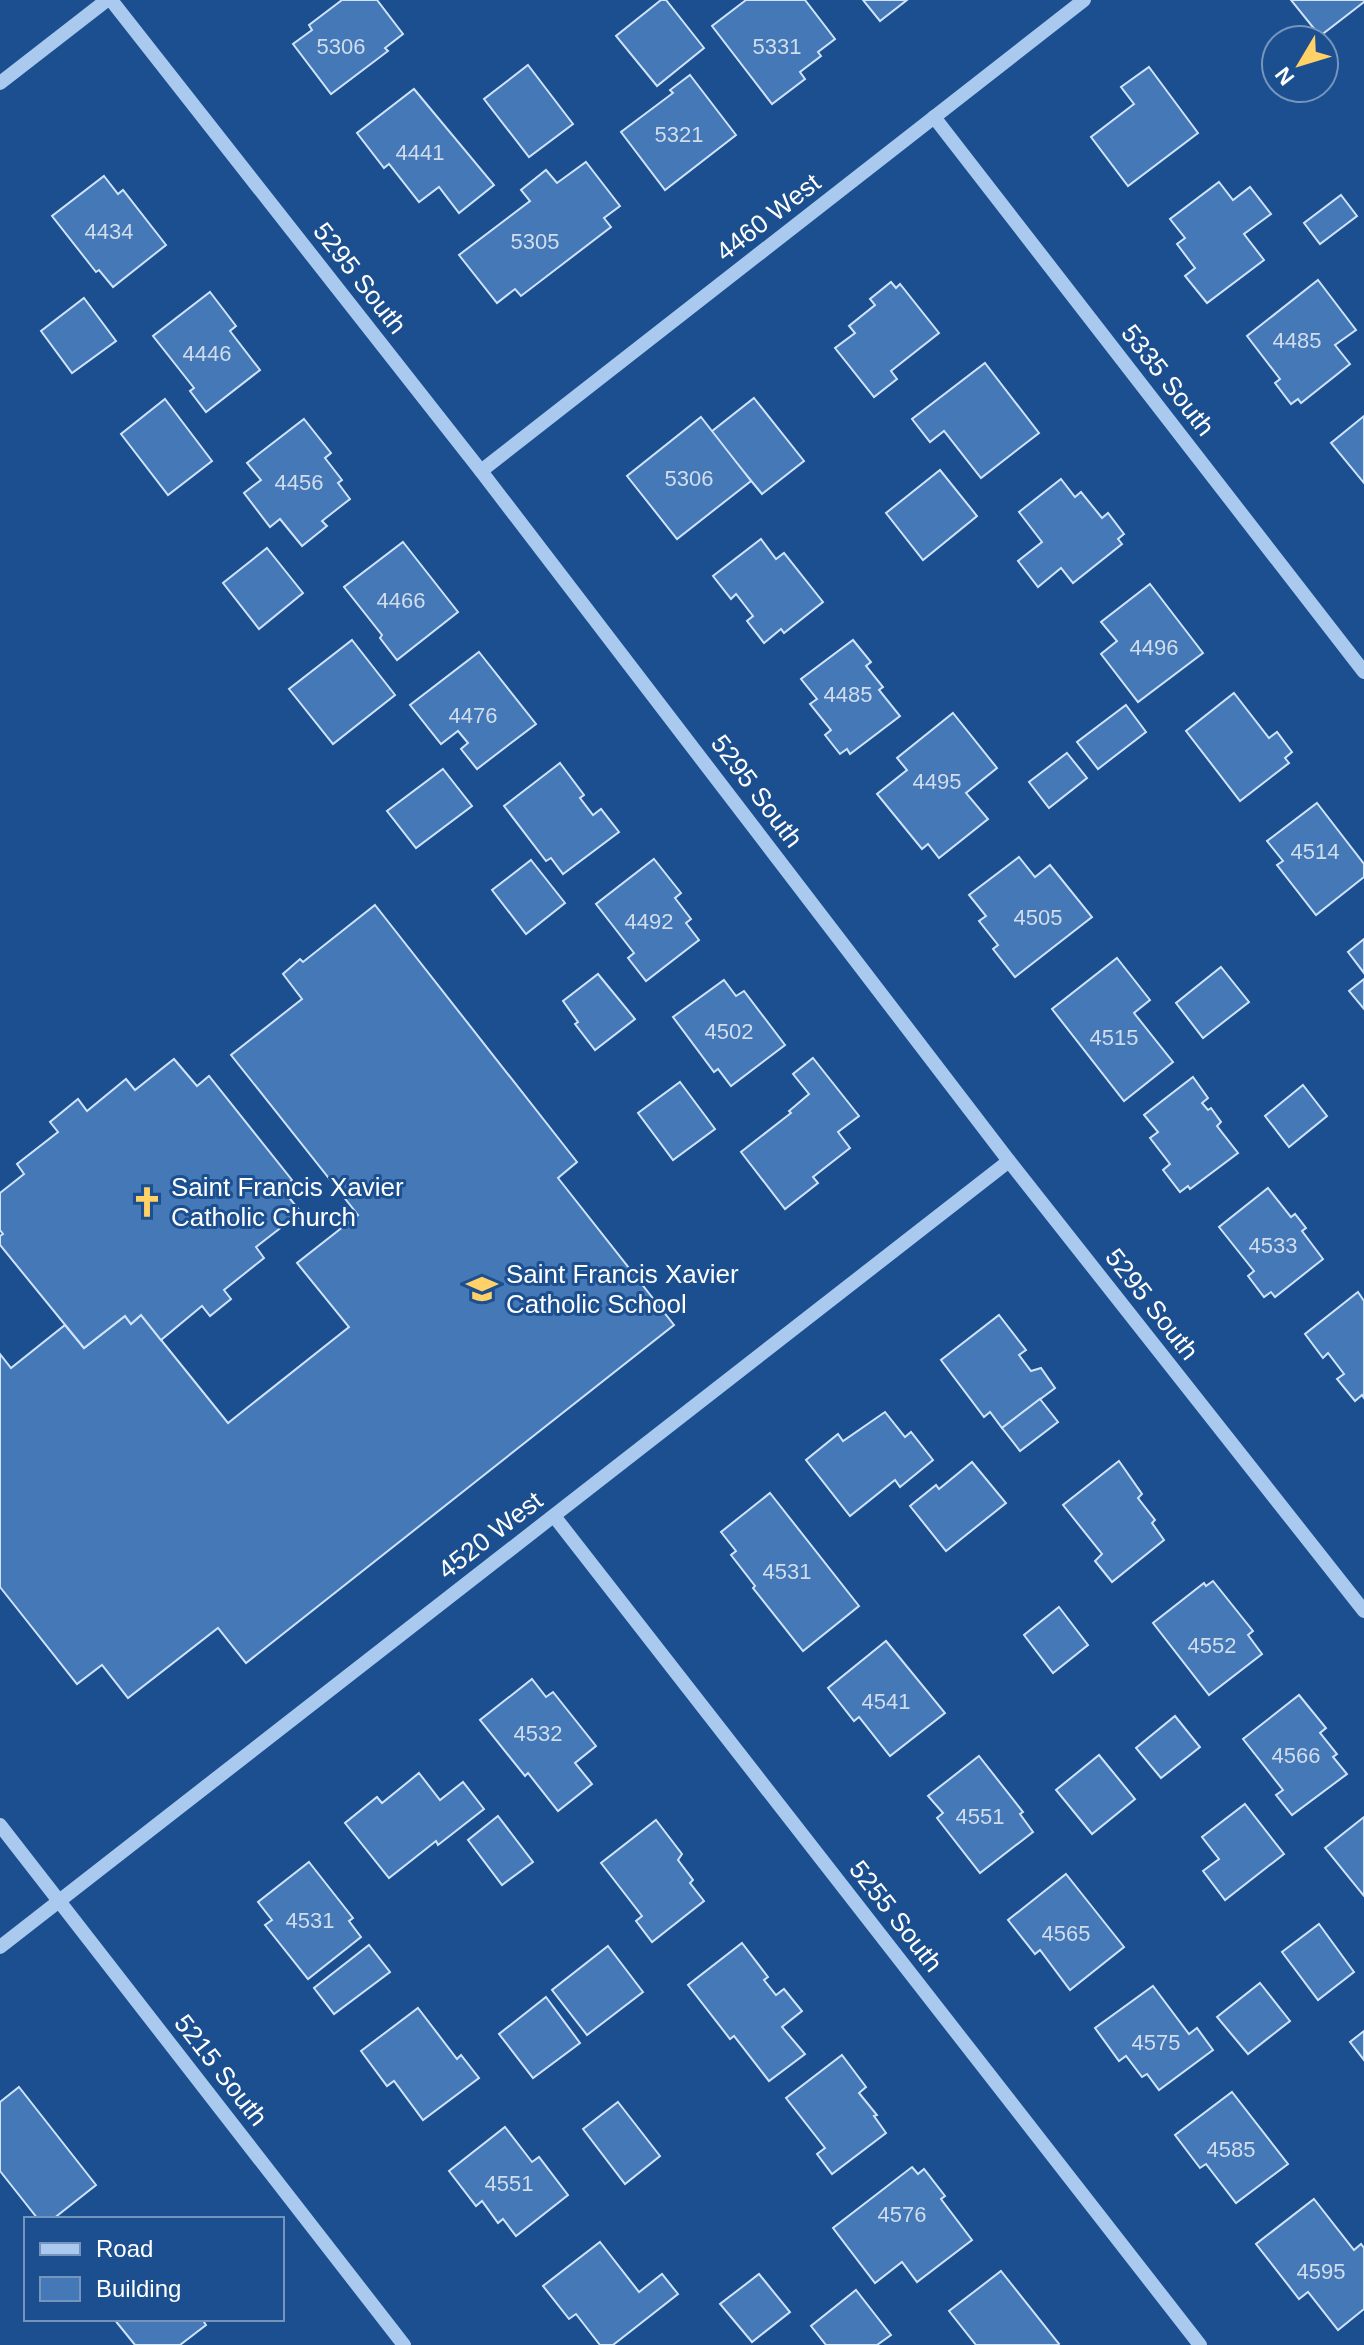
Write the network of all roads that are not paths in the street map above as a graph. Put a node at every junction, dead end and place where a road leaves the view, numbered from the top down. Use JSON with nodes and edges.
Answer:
{"nodes":[{"id":1,"x":109,"y":0,"type":"edge"},
{"id":2,"x":1084,"y":0,"type":"edge"},
{"id":3,"x":0,"y":83,"type":"edge"},
{"id":4,"x":934,"y":117,"type":"junction"},
{"id":5,"x":481,"y":471,"type":"junction"},
{"id":6,"x":1364,"y":672,"type":"edge"},
{"id":7,"x":1009,"y":1161,"type":"junction"},
{"id":8,"x":554,"y":1516,"type":"junction"},
{"id":9,"x":1364,"y":1611,"type":"edge"},
{"id":10,"x":0,"y":1825,"type":"edge"},
{"id":11,"x":60,"y":1901,"type":"junction"},
{"id":12,"x":0,"y":1947,"type":"edge"},
{"id":13,"x":404,"y":2345,"type":"edge"},
{"id":14,"x":1200,"y":2345,"type":"edge"}],
"edges":[{"from":1,"to":3,"type":"street"},
{"from":1,"to":5,"type":"street","name":"5295 South"},
{"from":2,"to":4,"type":"street","name":"4460 West"},
{"from":4,"to":5,"type":"street","name":"4460 West"},
{"from":4,"to":6,"type":"street","name":"5335 South"},
{"from":5,"to":7,"type":"street","name":"5295 South"},
{"from":7,"to":8,"type":"street","name":"4520 West"},
{"from":7,"to":9,"type":"street","name":"5295 South"},
{"from":8,"to":11,"type":"street","name":"4520 West"},
{"from":8,"to":14,"type":"street","name":"5255 South"},
{"from":10,"to":11,"type":"street","name":"5215 South"},
{"from":11,"to":12,"type":"street","name":"4520 West"},
{"from":11,"to":13,"type":"street","name":"5215 South"}]}
